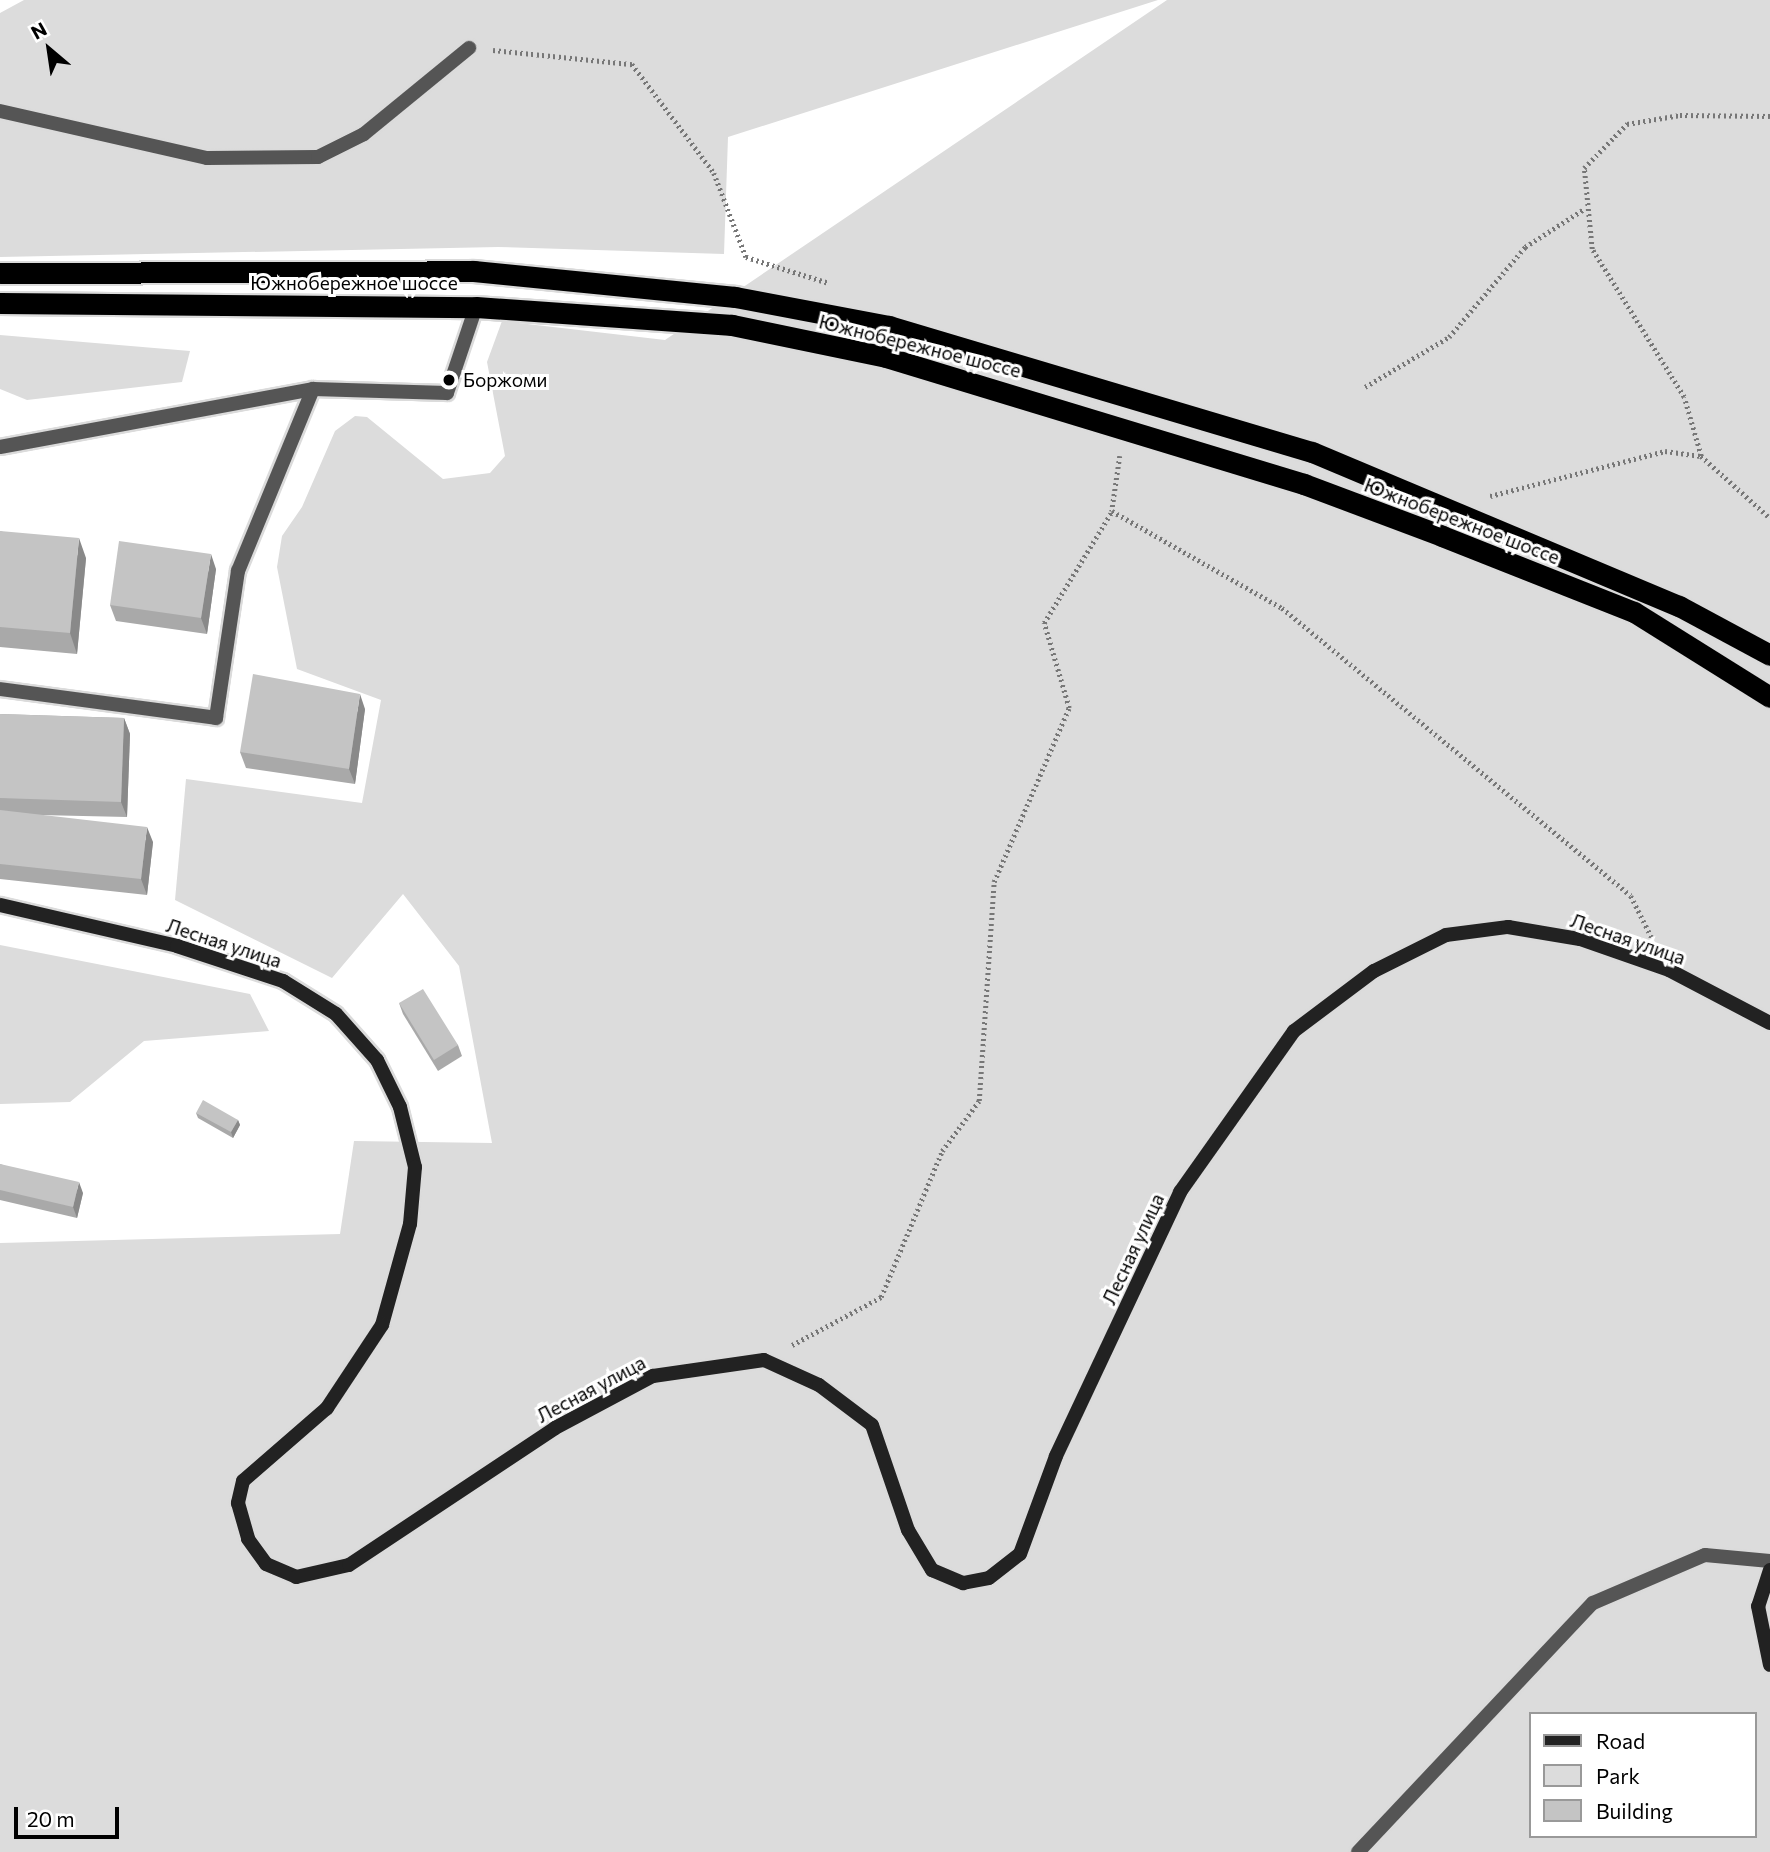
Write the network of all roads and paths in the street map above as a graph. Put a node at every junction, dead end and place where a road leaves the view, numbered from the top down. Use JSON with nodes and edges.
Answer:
{"nodes":[{"id":1,"x":469,"y":48,"type":"joint"},
{"id":2,"x":0,"y":111,"type":"edge"},
{"id":3,"x":1770,"y":116,"type":"edge"},
{"id":4,"x":1584,"y":209,"type":"junction"},
{"id":5,"x":474,"y":271,"type":"junction"},
{"id":6,"x":0,"y":274,"type":"edge"},
{"id":7,"x":0,"y":303,"type":"edge"},
{"id":8,"x":476,"y":307,"type":"junction"},
{"id":9,"x":842,"y":317,"type":"junction"},
{"id":10,"x":1365,"y":387,"type":"dead end"},
{"id":11,"x":313,"y":389,"type":"junction"},
{"id":12,"x":1125,"y":427,"type":"junction"},
{"id":13,"x":0,"y":447,"type":"edge"},
{"id":14,"x":1701,"y":456,"type":"junction"},
{"id":15,"x":1444,"y":503,"type":"junction"},
{"id":16,"x":1112,"y":510,"type":"junction"},
{"id":17,"x":1770,"y":518,"type":"edge"},
{"id":18,"x":1770,"y":655,"type":"edge"},
{"id":19,"x":0,"y":689,"type":"edge"},
{"id":20,"x":1770,"y":696,"type":"edge"},
{"id":21,"x":0,"y":905,"type":"edge"},
{"id":22,"x":1669,"y":970,"type":"junction"},
{"id":23,"x":1770,"y":1023,"type":"edge"},
{"id":24,"x":764,"y":1360,"type":"junction"},
{"id":25,"x":1770,"y":1561,"type":"edge"},
{"id":26,"x":1770,"y":1570,"type":"edge"},
{"id":27,"x":1770,"y":1665,"type":"edge"},
{"id":28,"x":1359,"y":1852,"type":"edge"}],
"edges":[{"from":1,"to":2,"type":"street"},
{"from":1,"to":9,"type":"path"},
{"from":3,"to":4,"type":"path"},
{"from":4,"to":10,"type":"path"},
{"from":4,"to":14,"type":"path"},
{"from":5,"to":6,"type":"highway","name":"Южнобережное шоссе"},
{"from":5,"to":8,"type":"highway"},
{"from":5,"to":9,"type":"highway","name":"Южнобережное шоссе"},
{"from":7,"to":8,"type":"highway","name":"Южнобережное шоссе"},
{"from":8,"to":11,"type":"street"},
{"from":8,"to":12,"type":"highway","name":"Южнобережное шоссе"},
{"from":9,"to":15,"type":"highway","name":"Южнобережное шоссе"},
{"from":11,"to":13,"type":"street"},
{"from":11,"to":19,"type":"street"},
{"from":12,"to":16,"type":"path"},
{"from":12,"to":20,"type":"highway","name":"Южнобережное шоссе"},
{"from":14,"to":15,"type":"path"},
{"from":14,"to":17,"type":"path"},
{"from":15,"to":18,"type":"highway","name":"Южнобережное шоссе"},
{"from":16,"to":22,"type":"path"},
{"from":16,"to":24,"type":"path"},
{"from":21,"to":24,"type":"street","name":"Лесная улица"},
{"from":22,"to":23,"type":"street","name":"Лесная улица"},
{"from":22,"to":24,"type":"street","name":"Лесная улица"},
{"from":25,"to":28,"type":"street"},
{"from":26,"to":27,"type":"street"}]}
